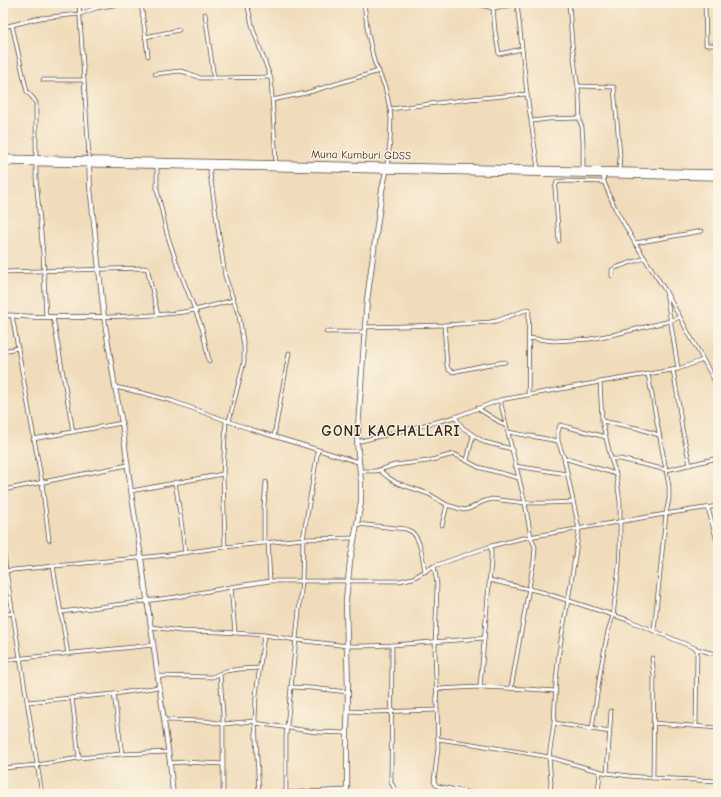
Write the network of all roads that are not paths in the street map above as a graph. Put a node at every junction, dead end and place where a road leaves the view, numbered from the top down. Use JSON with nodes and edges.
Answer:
{"nodes":[{"id":1,"x":79,"y":3,"type":"edge"},
{"id":2,"x":125,"y":3,"type":"edge"},
{"id":3,"x":141,"y":3,"type":"edge"},
{"id":4,"x":247,"y":3,"type":"edge"},
{"id":5,"x":364,"y":3,"type":"edge"},
{"id":6,"x":471,"y":3,"type":"edge"},
{"id":7,"x":524,"y":3,"type":"edge"},
{"id":8,"x":569,"y":3,"type":"edge"},
{"id":9,"x":705,"y":3,"type":"edge"},
{"id":10,"x":517,"y":4,"type":"edge"},
{"id":11,"x":494,"y":8,"type":"junction"},
{"id":12,"x":80,"y":14,"type":"junction"},
{"id":13,"x":205,"y":14,"type":"dead end"},
{"id":14,"x":12,"y":25,"type":"junction"},
{"id":15,"x":3,"y":27,"type":"edge"},
{"id":16,"x":179,"y":30,"type":"dead end"},
{"id":17,"x":145,"y":37,"type":"junction"},
{"id":18,"x":718,"y":44,"type":"edge"},
{"id":19,"x":522,"y":49,"type":"junction"},
{"id":20,"x":148,"y":56,"type":"dead end"},
{"id":21,"x":379,"y":71,"type":"junction"},
{"id":22,"x":155,"y":74,"type":"dead end"},
{"id":23,"x":270,"y":77,"type":"junction"},
{"id":24,"x":214,"y":78,"type":"junction"},
{"id":25,"x":43,"y":80,"type":"dead end"},
{"id":26,"x":84,"y":80,"type":"junction"},
{"id":27,"x":578,"y":86,"type":"junction"},
{"id":28,"x":527,"y":94,"type":"junction"},
{"id":29,"x":272,"y":100,"type":"junction"},
{"id":30,"x":390,"y":109,"type":"junction"},
{"id":31,"x":580,"y":118,"type":"junction"},
{"id":32,"x":532,"y":121,"type":"junction"},
{"id":33,"x":3,"y":158,"type":"edge"},
{"id":34,"x":36,"y":161,"type":"junction"},
{"id":35,"x":3,"y":162,"type":"edge"},
{"id":36,"x":89,"y":162,"type":"junction"},
{"id":37,"x":276,"y":163,"type":"junction"},
{"id":38,"x":157,"y":165,"type":"junction"},
{"id":39,"x":210,"y":167,"type":"junction"},
{"id":40,"x":387,"y":168,"type":"junction"},
{"id":41,"x":538,"y":168,"type":"junction"},
{"id":42,"x":583,"y":170,"type":"junction"},
{"id":43,"x":619,"y":170,"type":"junction"},
{"id":44,"x":603,"y":173,"type":"junction"},
{"id":45,"x":718,"y":173,"type":"edge"},
{"id":46,"x":718,"y":177,"type":"edge"},
{"id":47,"x":604,"y":182,"type":"junction"},
{"id":48,"x":702,"y":231,"type":"dead end"},
{"id":49,"x":559,"y":241,"type":"dead end"},
{"id":50,"x":635,"y":243,"type":"junction"},
{"id":51,"x":645,"y":258,"type":"junction"},
{"id":52,"x":99,"y":270,"type":"junction"},
{"id":53,"x":44,"y":271,"type":"junction"},
{"id":54,"x":3,"y":272,"type":"edge"},
{"id":55,"x":612,"y":276,"type":"dead end"},
{"id":56,"x":665,"y":290,"type":"junction"},
{"id":57,"x":234,"y":300,"type":"junction"},
{"id":58,"x":195,"y":310,"type":"junction"},
{"id":59,"x":3,"y":315,"type":"edge"},
{"id":60,"x":12,"y":315,"type":"junction"},
{"id":61,"x":158,"y":315,"type":"junction"},
{"id":62,"x":46,"y":317,"type":"junction"},
{"id":63,"x":53,"y":317,"type":"junction"},
{"id":64,"x":104,"y":317,"type":"junction"},
{"id":65,"x":680,"y":317,"type":"junction"},
{"id":66,"x":670,"y":321,"type":"junction"},
{"id":67,"x":444,"y":325,"type":"junction"},
{"id":68,"x":365,"y":330,"type":"junction"},
{"id":69,"x":326,"y":332,"type":"dead end"},
{"id":70,"x":528,"y":338,"type":"junction"},
{"id":71,"x":18,"y":348,"type":"junction"},
{"id":72,"x":3,"y":351,"type":"edge"},
{"id":73,"x":289,"y":353,"type":"dead end"},
{"id":74,"x":703,"y":360,"type":"junction"},
{"id":75,"x":209,"y":362,"type":"dead end"},
{"id":76,"x":505,"y":362,"type":"dead end"},
{"id":77,"x":678,"y":369,"type":"junction"},
{"id":78,"x":673,"y":370,"type":"junction"},
{"id":79,"x":648,"y":374,"type":"junction"},
{"id":80,"x":600,"y":382,"type":"junction"},
{"id":81,"x":116,"y":387,"type":"junction"},
{"id":82,"x":718,"y":387,"type":"edge"},
{"id":83,"x":528,"y":395,"type":"junction"},
{"id":84,"x":500,"y":400,"type":"junction"},
{"id":85,"x":477,"y":408,"type":"junction"},
{"id":86,"x":455,"y":417,"type":"junction"},
{"id":87,"x":227,"y":421,"type":"junction"},
{"id":88,"x":602,"y":421,"type":"junction"},
{"id":89,"x":122,"y":423,"type":"junction"},
{"id":90,"x":506,"y":426,"type":"junction"},
{"id":91,"x":73,"y":432,"type":"junction"},
{"id":92,"x":508,"y":432,"type":"junction"},
{"id":93,"x":660,"y":435,"type":"junction"},
{"id":94,"x":274,"y":436,"type":"junction"},
{"id":95,"x":474,"y":436,"type":"junction"},
{"id":96,"x":606,"y":437,"type":"junction"},
{"id":97,"x":33,"y":439,"type":"junction"},
{"id":98,"x":558,"y":441,"type":"junction"},
{"id":99,"x":357,"y":442,"type":"junction"},
{"id":100,"x":512,"y":449,"type":"junction"},
{"id":101,"x":318,"y":450,"type":"junction"},
{"id":102,"x":564,"y":458,"type":"junction"},
{"id":103,"x":718,"y":458,"type":"edge"},
{"id":104,"x":611,"y":459,"type":"junction"},
{"id":105,"x":467,"y":460,"type":"junction"},
{"id":106,"x":358,"y":462,"type":"junction"},
{"id":107,"x":690,"y":465,"type":"junction"},
{"id":108,"x":128,"y":466,"type":"junction"},
{"id":109,"x":515,"y":466,"type":"junction"},
{"id":110,"x":379,"y":470,"type":"junction"},
{"id":111,"x":667,"y":470,"type":"junction"},
{"id":112,"x":360,"y":471,"type":"junction"},
{"id":113,"x":223,"y":474,"type":"junction"},
{"id":114,"x":567,"y":474,"type":"junction"},
{"id":115,"x":616,"y":474,"type":"junction"},
{"id":116,"x":519,"y":478,"type":"junction"},
{"id":117,"x":174,"y":482,"type":"junction"},
{"id":118,"x":266,"y":482,"type":"dead end"},
{"id":119,"x":42,"y":483,"type":"junction"},
{"id":120,"x":3,"y":490,"type":"edge"},
{"id":121,"x":131,"y":491,"type":"junction"},
{"id":122,"x":573,"y":502,"type":"junction"},
{"id":123,"x":524,"y":503,"type":"junction"},
{"id":124,"x":448,"y":505,"type":"junction"},
{"id":125,"x":718,"y":506,"type":"edge"},
{"id":126,"x":708,"y":508,"type":"junction"},
{"id":127,"x":666,"y":514,"type":"junction"},
{"id":128,"x":620,"y":522,"type":"junction"},
{"id":129,"x":357,"y":524,"type":"junction"},
{"id":130,"x":442,"y":525,"type":"dead end"},
{"id":131,"x":579,"y":529,"type":"junction"},
{"id":132,"x":531,"y":537,"type":"junction"},
{"id":133,"x":354,"y":538,"type":"junction"},
{"id":134,"x":303,"y":539,"type":"junction"},
{"id":135,"x":49,"y":540,"type":"dead end"},
{"id":136,"x":3,"y":542,"type":"edge"},
{"id":137,"x":266,"y":543,"type":"junction"},
{"id":138,"x":718,"y":545,"type":"edge"},
{"id":139,"x":491,"y":546,"type":"junction"},
{"id":140,"x":225,"y":547,"type":"junction"},
{"id":141,"x":185,"y":553,"type":"junction"},
{"id":142,"x":141,"y":557,"type":"junction"},
{"id":143,"x":53,"y":566,"type":"junction"},
{"id":144,"x":434,"y":566,"type":"junction"},
{"id":145,"x":5,"y":571,"type":"edge"},
{"id":146,"x":425,"y":572,"type":"junction"},
{"id":147,"x":489,"y":580,"type":"junction"},
{"id":148,"x":270,"y":581,"type":"junction"},
{"id":149,"x":302,"y":581,"type":"junction"},
{"id":150,"x":348,"y":582,"type":"junction"},
{"id":151,"x":231,"y":587,"type":"junction"},
{"id":152,"x":528,"y":589,"type":"junction"},
{"id":153,"x":147,"y":600,"type":"junction"},
{"id":154,"x":568,"y":601,"type":"junction"},
{"id":155,"x":61,"y":612,"type":"junction"},
{"id":156,"x":14,"y":613,"type":"junction"},
{"id":157,"x":3,"y":615,"type":"edge"},
{"id":158,"x":613,"y":616,"type":"junction"},
{"id":159,"x":151,"y":627,"type":"junction"},
{"id":160,"x":654,"y":631,"type":"junction"},
{"id":161,"x":235,"y":633,"type":"junction"},
{"id":162,"x":264,"y":635,"type":"junction"},
{"id":163,"x":484,"y":638,"type":"junction"},
{"id":164,"x":296,"y":640,"type":"junction"},
{"id":165,"x":435,"y":641,"type":"junction"},
{"id":166,"x":154,"y":644,"type":"junction"},
{"id":167,"x":392,"y":645,"type":"junction"},
{"id":168,"x":348,"y":646,"type":"junction"},
{"id":169,"x":697,"y":649,"type":"junction"},
{"id":170,"x":68,"y":654,"type":"junction"},
{"id":171,"x":718,"y":654,"type":"edge"},
{"id":172,"x":20,"y":658,"type":"junction"},
{"id":173,"x":652,"y":658,"type":"dead end"},
{"id":174,"x":3,"y":660,"type":"edge"},
{"id":175,"x":260,"y":668,"type":"junction"},
{"id":176,"x":220,"y":674,"type":"junction"},
{"id":177,"x":157,"y":676,"type":"junction"},
{"id":178,"x":159,"y":687,"type":"junction"},
{"id":179,"x":291,"y":687,"type":"junction"},
{"id":180,"x":480,"y":687,"type":"junction"},
{"id":181,"x":511,"y":688,"type":"junction"},
{"id":182,"x":437,"y":689,"type":"junction"},
{"id":183,"x":556,"y":691,"type":"junction"},
{"id":184,"x":348,"y":692,"type":"junction"},
{"id":185,"x":114,"y":694,"type":"junction"},
{"id":186,"x":72,"y":698,"type":"junction"},
{"id":187,"x":27,"y":702,"type":"junction"},
{"id":188,"x":438,"y":710,"type":"junction"},
{"id":189,"x":347,"y":711,"type":"junction"},
{"id":190,"x":611,"y":711,"type":"dead end"},
{"id":191,"x":392,"y":712,"type":"junction"},
{"id":192,"x":164,"y":720,"type":"junction"},
{"id":193,"x":255,"y":722,"type":"junction"},
{"id":194,"x":554,"y":723,"type":"junction"},
{"id":195,"x":653,"y":723,"type":"junction"},
{"id":196,"x":223,"y":724,"type":"junction"},
{"id":197,"x":696,"y":726,"type":"junction"},
{"id":198,"x":287,"y":727,"type":"junction"},
{"id":199,"x":718,"y":728,"type":"edge"},
{"id":200,"x":592,"y":729,"type":"junction"},
{"id":201,"x":610,"y":732,"type":"junction"},
{"id":202,"x":347,"y":733,"type":"junction"},
{"id":203,"x":438,"y":739,"type":"junction"},
{"id":204,"x":168,"y":752,"type":"junction"},
{"id":205,"x":122,"y":754,"type":"junction"},
{"id":206,"x":550,"y":757,"type":"junction"},
{"id":207,"x":79,"y":758,"type":"junction"},
{"id":208,"x":170,"y":763,"type":"junction"},
{"id":209,"x":223,"y":764,"type":"junction"},
{"id":210,"x":36,"y":765,"type":"junction"},
{"id":211,"x":3,"y":768,"type":"edge"},
{"id":212,"x":600,"y":772,"type":"junction"},
{"id":213,"x":607,"y":773,"type":"junction"},
{"id":214,"x":653,"y":778,"type":"junction"},
{"id":215,"x":718,"y":781,"type":"edge"},
{"id":216,"x":452,"y":790,"type":"junction"},
{"id":217,"x":347,"y":792,"type":"edge"},
{"id":218,"x":283,"y":793,"type":"edge"},
{"id":219,"x":42,"y":794,"type":"edge"},
{"id":220,"x":173,"y":794,"type":"edge"},
{"id":221,"x":223,"y":794,"type":"edge"},
{"id":222,"x":258,"y":794,"type":"edge"},
{"id":223,"x":397,"y":794,"type":"edge"},
{"id":224,"x":452,"y":794,"type":"edge"},
{"id":225,"x":475,"y":794,"type":"edge"},
{"id":226,"x":550,"y":794,"type":"edge"},
{"id":227,"x":598,"y":794,"type":"edge"}],
"edges":[{"from":1,"to":12,"type":"street"},
{"from":2,"to":12,"type":"street"},
{"from":3,"to":17,"type":"street"},
{"from":4,"to":23,"type":"street"},
{"from":5,"to":21,"type":"street"},
{"from":6,"to":11,"type":"street"},
{"from":7,"to":10,"type":"street"},
{"from":8,"to":27,"type":"street"},
{"from":9,"to":18,"type":"street"},
{"from":10,"to":11,"type":"street"},
{"from":10,"to":19,"type":"street"},
{"from":11,"to":19,"type":"street"},
{"from":12,"to":14,"type":"street"},
{"from":12,"to":26,"type":"street"},
{"from":13,"to":24,"type":"street"},
{"from":14,"to":15,"type":"street"},
{"from":14,"to":34,"type":"street"},
{"from":16,"to":17,"type":"street"},
{"from":17,"to":20,"type":"street"},
{"from":19,"to":28,"type":"street"},
{"from":21,"to":29,"type":"street"},
{"from":21,"to":30,"type":"street"},
{"from":22,"to":24,"type":"street"},
{"from":23,"to":24,"type":"street"},
{"from":23,"to":29,"type":"street"},
{"from":25,"to":26,"type":"street"},
{"from":26,"to":36,"type":"street"},
{"from":27,"to":31,"type":"street"},
{"from":27,"to":43,"type":"street"},
{"from":28,"to":30,"type":"street"},
{"from":28,"to":32,"type":"street"},
{"from":29,"to":37,"type":"street"},
{"from":30,"to":40,"type":"street"},
{"from":31,"to":32,"type":"street"},
{"from":31,"to":42,"type":"street"},
{"from":32,"to":41,"type":"street"},
{"from":33,"to":34,"type":"highway","name":"Muna Kumburi GDSS"},
{"from":34,"to":35,"type":"highway","name":"Muna Kumburi GDSS"},
{"from":34,"to":36,"type":"highway","name":"Muna Kumburi GDSS"},
{"from":34,"to":53,"type":"street"},
{"from":36,"to":37,"type":"highway","name":"Muna Kumburi GDSS"},
{"from":36,"to":38,"type":"highway","name":"Muna Kumburi GDSS"},
{"from":36,"to":52,"type":"street"},
{"from":37,"to":40,"type":"highway","name":"Muna Kumburi GDSS"},
{"from":38,"to":39,"type":"highway","name":"Muna Kumburi GDSS"},
{"from":38,"to":58,"type":"street"},
{"from":39,"to":40,"type":"highway","name":"Muna Kumburi GDSS"},
{"from":39,"to":57,"type":"street"},
{"from":40,"to":41,"type":"highway","name":"Muna Kumburi GDSS"},
{"from":40,"to":44,"type":"highway","name":"Muna Kumburi GDSS"},
{"from":40,"to":68,"type":"main road"},
{"from":41,"to":42,"type":"highway","name":"Muna Kumburi GDSS"},
{"from":42,"to":44,"type":"highway","name":"Muna Kumburi GDSS"},
{"from":43,"to":44,"type":"highway","name":"Muna Kumburi GDSS"},
{"from":43,"to":45,"type":"highway","name":"Muna Kumburi GDSS"},
{"from":44,"to":46,"type":"highway","name":"Muna Kumburi GDSS"},
{"from":44,"to":47,"type":"street"},
{"from":47,"to":49,"type":"street"},
{"from":47,"to":50,"type":"street"},
{"from":48,"to":50,"type":"street"},
{"from":50,"to":51,"type":"street"},
{"from":51,"to":55,"type":"street"},
{"from":51,"to":56,"type":"street"},
{"from":52,"to":53,"type":"street"},
{"from":52,"to":61,"type":"street"},
{"from":52,"to":64,"type":"street"},
{"from":53,"to":54,"type":"street"},
{"from":53,"to":62,"type":"street"},
{"from":56,"to":65,"type":"street"},
{"from":56,"to":66,"type":"street"},
{"from":57,"to":58,"type":"street"},
{"from":57,"to":87,"type":"street"},
{"from":58,"to":61,"type":"street"},
{"from":58,"to":75,"type":"street"},
{"from":59,"to":60,"type":"street"},
{"from":60,"to":62,"type":"street"},
{"from":60,"to":71,"type":"street"},
{"from":61,"to":64,"type":"street"},
{"from":62,"to":63,"type":"street"},
{"from":63,"to":64,"type":"street"},
{"from":63,"to":91,"type":"street"},
{"from":64,"to":81,"type":"street"},
{"from":65,"to":66,"type":"street"},
{"from":65,"to":74,"type":"street"},
{"from":66,"to":70,"type":"street"},
{"from":66,"to":77,"type":"street"},
{"from":67,"to":68,"type":"street"},
{"from":67,"to":70,"type":"street"},
{"from":67,"to":76,"type":"street"},
{"from":68,"to":69,"type":"street"},
{"from":68,"to":99,"type":"main road"},
{"from":70,"to":83,"type":"street"},
{"from":71,"to":72,"type":"street"},
{"from":71,"to":97,"type":"street"},
{"from":73,"to":94,"type":"street"},
{"from":74,"to":77,"type":"street"},
{"from":74,"to":82,"type":"street"},
{"from":77,"to":78,"type":"street"},
{"from":78,"to":79,"type":"street"},
{"from":78,"to":107,"type":"street"},
{"from":79,"to":80,"type":"street"},
{"from":79,"to":93,"type":"street"},
{"from":80,"to":83,"type":"street"},
{"from":80,"to":88,"type":"street"},
{"from":81,"to":87,"type":"street"},
{"from":81,"to":89,"type":"street"},
{"from":83,"to":84,"type":"street"},
{"from":84,"to":85,"type":"street"},
{"from":84,"to":90,"type":"street"},
{"from":85,"to":86,"type":"street"},
{"from":85,"to":90,"type":"street"},
{"from":86,"to":95,"type":"street"},
{"from":86,"to":99,"type":"street"},
{"from":87,"to":94,"type":"street"},
{"from":87,"to":113,"type":"street"},
{"from":88,"to":93,"type":"street"},
{"from":88,"to":96,"type":"street"},
{"from":89,"to":91,"type":"street"},
{"from":89,"to":108,"type":"street"},
{"from":90,"to":92,"type":"street"},
{"from":91,"to":97,"type":"street"},
{"from":92,"to":98,"type":"street"},
{"from":92,"to":100,"type":"street"},
{"from":93,"to":111,"type":"street"},
{"from":94,"to":101,"type":"street"},
{"from":95,"to":100,"type":"street"},
{"from":95,"to":105,"type":"street"},
{"from":96,"to":98,"type":"street"},
{"from":96,"to":104,"type":"street"},
{"from":97,"to":119,"type":"street"},
{"from":98,"to":102,"type":"street"},
{"from":99,"to":106,"type":"main road"},
{"from":100,"to":109,"type":"street"},
{"from":101,"to":106,"type":"street"},
{"from":101,"to":134,"type":"street"},
{"from":102,"to":114,"type":"street"},
{"from":102,"to":115,"type":"street"},
{"from":103,"to":107,"type":"street"},
{"from":104,"to":111,"type":"street"},
{"from":104,"to":115,"type":"street"},
{"from":105,"to":110,"type":"street"},
{"from":105,"to":116,"type":"street"},
{"from":106,"to":112,"type":"main road"},
{"from":107,"to":111,"type":"street"},
{"from":108,"to":119,"type":"street"},
{"from":108,"to":121,"type":"street"},
{"from":109,"to":114,"type":"street"},
{"from":109,"to":116,"type":"street"},
{"from":110,"to":112,"type":"street"},
{"from":110,"to":124,"type":"street"},
{"from":111,"to":127,"type":"street"},
{"from":112,"to":129,"type":"main road"},
{"from":113,"to":117,"type":"street"},
{"from":113,"to":140,"type":"street"},
{"from":114,"to":122,"type":"street"},
{"from":115,"to":128,"type":"street"},
{"from":116,"to":123,"type":"street"},
{"from":117,"to":121,"type":"street"},
{"from":117,"to":141,"type":"street"},
{"from":118,"to":137,"type":"street"},
{"from":119,"to":120,"type":"street"},
{"from":119,"to":135,"type":"street"},
{"from":121,"to":142,"type":"street"},
{"from":122,"to":123,"type":"street"},
{"from":122,"to":131,"type":"street"},
{"from":123,"to":124,"type":"street"},
{"from":123,"to":132,"type":"street"},
{"from":124,"to":130,"type":"street"},
{"from":125,"to":126,"type":"street"},
{"from":126,"to":127,"type":"street"},
{"from":126,"to":138,"type":"street"},
{"from":127,"to":128,"type":"street"},
{"from":127,"to":160,"type":"street"},
{"from":128,"to":131,"type":"street"},
{"from":128,"to":158,"type":"street"},
{"from":129,"to":133,"type":"main road"},
{"from":129,"to":146,"type":"street"},
{"from":131,"to":132,"type":"street"},
{"from":131,"to":154,"type":"street"},
{"from":132,"to":139,"type":"street"},
{"from":132,"to":152,"type":"street"},
{"from":133,"to":134,"type":"street"},
{"from":133,"to":150,"type":"main road"},
{"from":134,"to":137,"type":"street"},
{"from":134,"to":149,"type":"street"},
{"from":136,"to":145,"type":"street"},
{"from":137,"to":140,"type":"street"},
{"from":137,"to":148,"type":"street"},
{"from":139,"to":144,"type":"street"},
{"from":139,"to":147,"type":"street"},
{"from":140,"to":141,"type":"street"},
{"from":141,"to":142,"type":"street"},
{"from":142,"to":143,"type":"street"},
{"from":142,"to":153,"type":"street"},
{"from":143,"to":145,"type":"street"},
{"from":143,"to":155,"type":"street"},
{"from":144,"to":146,"type":"street"},
{"from":144,"to":165,"type":"street"},
{"from":145,"to":156,"type":"street"},
{"from":146,"to":150,"type":"street"},
{"from":147,"to":152,"type":"street"},
{"from":147,"to":163,"type":"street"},
{"from":148,"to":149,"type":"street"},
{"from":148,"to":151,"type":"street"},
{"from":149,"to":150,"type":"street"},
{"from":149,"to":164,"type":"street"},
{"from":150,"to":168,"type":"main road"},
{"from":151,"to":153,"type":"street"},
{"from":151,"to":161,"type":"street"},
{"from":152,"to":154,"type":"street"},
{"from":152,"to":181,"type":"street"},
{"from":153,"to":155,"type":"street"},
{"from":153,"to":159,"type":"street"},
{"from":154,"to":158,"type":"street"},
{"from":154,"to":183,"type":"street"},
{"from":155,"to":170,"type":"street"},
{"from":156,"to":157,"type":"street"},
{"from":156,"to":172,"type":"street"},
{"from":158,"to":160,"type":"street"},
{"from":158,"to":200,"type":"street"},
{"from":159,"to":161,"type":"street"},
{"from":159,"to":166,"type":"street"},
{"from":160,"to":169,"type":"street"},
{"from":161,"to":162,"type":"street"},
{"from":162,"to":164,"type":"street"},
{"from":162,"to":175,"type":"street"},
{"from":163,"to":165,"type":"street"},
{"from":163,"to":180,"type":"street"},
{"from":164,"to":168,"type":"street"},
{"from":164,"to":179,"type":"street"},
{"from":165,"to":167,"type":"street"},
{"from":165,"to":182,"type":"street"},
{"from":166,"to":170,"type":"street"},
{"from":166,"to":177,"type":"street"},
{"from":167,"to":168,"type":"street"},
{"from":167,"to":191,"type":"street"},
{"from":168,"to":184,"type":"main road"},
{"from":169,"to":171,"type":"street"},
{"from":169,"to":197,"type":"street"},
{"from":170,"to":172,"type":"street"},
{"from":172,"to":174,"type":"street"},
{"from":172,"to":187,"type":"street"},
{"from":173,"to":195,"type":"street"},
{"from":175,"to":176,"type":"street"},
{"from":175,"to":193,"type":"street"},
{"from":176,"to":177,"type":"street"},
{"from":176,"to":196,"type":"street"},
{"from":177,"to":178,"type":"street"},
{"from":178,"to":185,"type":"street"},
{"from":178,"to":192,"type":"street"},
{"from":179,"to":184,"type":"street"},
{"from":179,"to":198,"type":"street"},
{"from":180,"to":181,"type":"street"},
{"from":180,"to":182,"type":"street"},
{"from":181,"to":183,"type":"street"},
{"from":182,"to":188,"type":"street"},
{"from":183,"to":194,"type":"street"},
{"from":184,"to":189,"type":"main road"},
{"from":185,"to":186,"type":"street"},
{"from":185,"to":205,"type":"street"},
{"from":186,"to":187,"type":"street"},
{"from":186,"to":207,"type":"street"},
{"from":187,"to":210,"type":"street"},
{"from":188,"to":191,"type":"street"},
{"from":188,"to":203,"type":"street"},
{"from":189,"to":191,"type":"street"},
{"from":189,"to":202,"type":"main road"},
{"from":190,"to":201,"type":"street"},
{"from":191,"to":223,"type":"street"},
{"from":192,"to":196,"type":"street"},
{"from":192,"to":204,"type":"street"},
{"from":193,"to":196,"type":"street"},
{"from":193,"to":198,"type":"street"},
{"from":193,"to":222,"type":"street"},
{"from":194,"to":200,"type":"street"},
{"from":194,"to":206,"type":"street"},
{"from":195,"to":197,"type":"street"},
{"from":195,"to":214,"type":"street"},
{"from":196,"to":209,"type":"street"},
{"from":197,"to":199,"type":"street"},
{"from":198,"to":202,"type":"street"},
{"from":198,"to":218,"type":"street"},
{"from":200,"to":201,"type":"street"},
{"from":201,"to":213,"type":"street"},
{"from":202,"to":217,"type":"main road"},
{"from":203,"to":206,"type":"street"},
{"from":203,"to":216,"type":"street"},
{"from":204,"to":205,"type":"street"},
{"from":204,"to":208,"type":"street"},
{"from":205,"to":207,"type":"street"},
{"from":206,"to":212,"type":"street"},
{"from":206,"to":226,"type":"street"},
{"from":207,"to":210,"type":"street"},
{"from":208,"to":209,"type":"street"},
{"from":208,"to":220,"type":"street"},
{"from":209,"to":221,"type":"street"},
{"from":210,"to":211,"type":"street"},
{"from":210,"to":219,"type":"street"},
{"from":212,"to":213,"type":"street"},
{"from":212,"to":227,"type":"street"},
{"from":213,"to":214,"type":"street"},
{"from":214,"to":215,"type":"street"},
{"from":216,"to":224,"type":"street"},
{"from":216,"to":225,"type":"street"},
{"from":217,"to":218,"type":"street"},
{"from":218,"to":222,"type":"street"}]}
